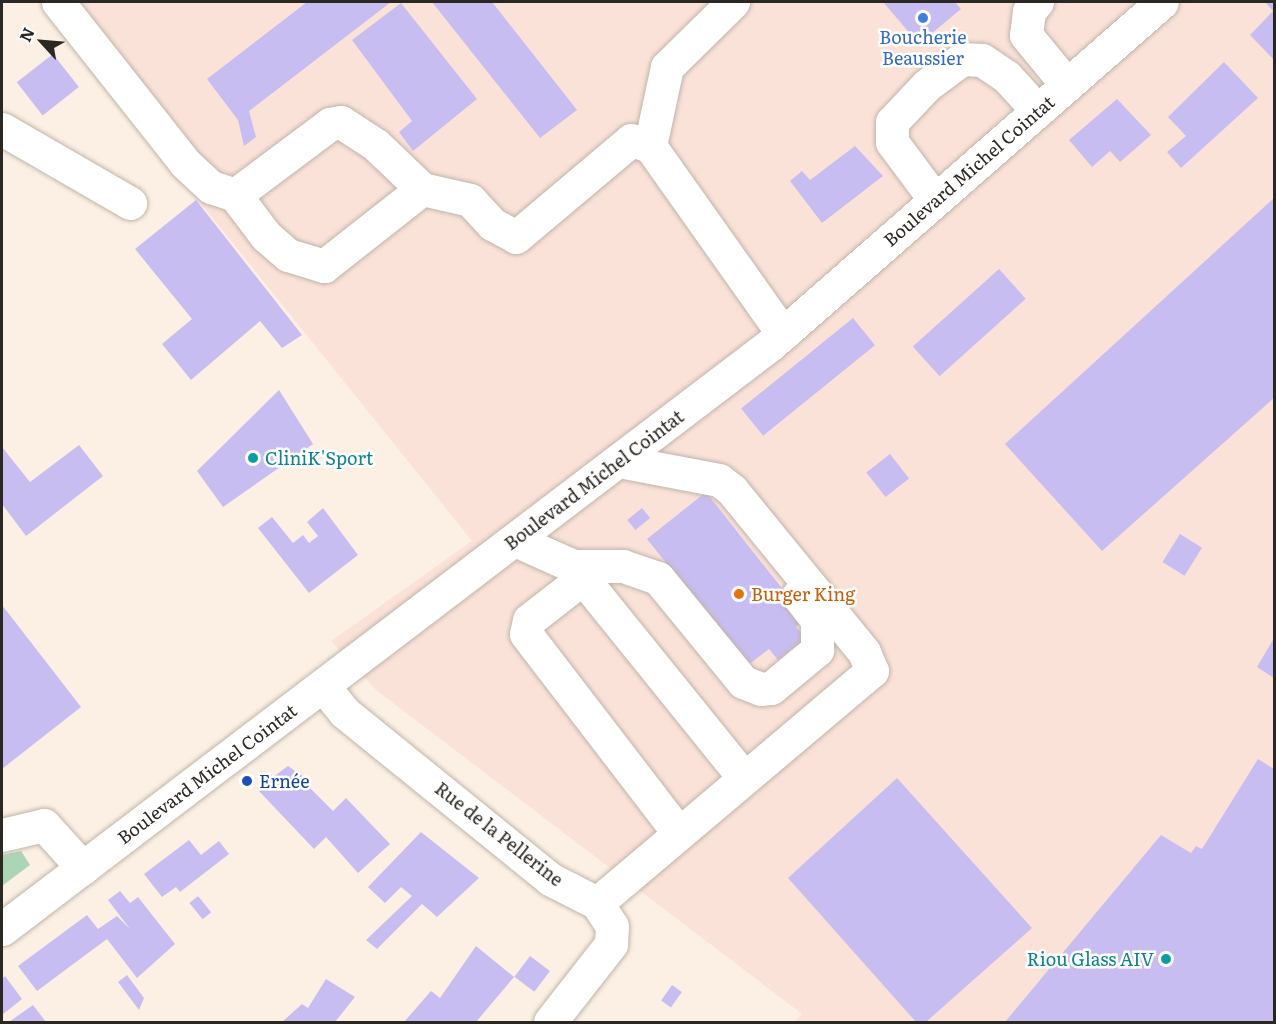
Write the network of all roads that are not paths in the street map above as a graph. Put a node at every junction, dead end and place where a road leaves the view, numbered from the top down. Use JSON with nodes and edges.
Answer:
{"nodes":[{"id":1,"x":58,"y":2,"type":"edge"},
{"id":2,"x":733,"y":2,"type":"edge"},
{"id":3,"x":1037,"y":2,"type":"edge"},
{"id":4,"x":1162,"y":2,"type":"edge"},
{"id":5,"x":1067,"y":85,"type":"junction"},
{"id":6,"x":1038,"y":111,"type":"junction"},
{"id":7,"x":2,"y":129,"type":"edge"},
{"id":8,"x":650,"y":146,"type":"junction"},
{"id":9,"x":423,"y":189,"type":"junction"},
{"id":10,"x":234,"y":195,"type":"junction"},
{"id":11,"x":935,"y":200,"type":"junction"},
{"id":12,"x":130,"y":203,"type":"dead end"},
{"id":13,"x":783,"y":334,"type":"junction"},
{"id":14,"x":618,"y":461,"type":"junction"},
{"id":15,"x":763,"y":524,"type":"junction"},
{"id":16,"x":514,"y":540,"type":"junction"},
{"id":17,"x":578,"y":572,"type":"junction"},
{"id":18,"x":324,"y":687,"type":"junction"},
{"id":19,"x":743,"y":777,"type":"junction"},
{"id":20,"x":677,"y":831,"type":"junction"},
{"id":21,"x":2,"y":835,"type":"edge"},
{"id":22,"x":83,"y":868,"type":"junction"},
{"id":23,"x":597,"y":903,"type":"junction"},
{"id":24,"x":2,"y":929,"type":"edge"},
{"id":25,"x":550,"y":1023,"type":"edge"}],
"edges":[{"from":1,"to":10,"type":"main road"},
{"from":2,"to":8,"type":"main road"},
{"from":3,"to":5,"type":"main road"},
{"from":4,"to":5,"type":"main road","name":"Boulevard Michel Cointat"},
{"from":5,"to":6,"type":"main road","name":"Boulevard Michel Cointat"},
{"from":6,"to":11,"type":"main road","name":"Boulevard Michel Cointat"},
{"from":6,"to":11,"type":"main road"},
{"from":7,"to":12,"type":"main road"},
{"from":8,"to":9,"type":"main road"},
{"from":8,"to":13,"type":"main road"},
{"from":9,"to":10,"type":"main road"},
{"from":9,"to":10,"type":"main road"},
{"from":11,"to":13,"type":"main road","name":"Boulevard Michel Cointat"},
{"from":13,"to":14,"type":"main road","name":"Boulevard Michel Cointat"},
{"from":14,"to":15,"type":"main road"},
{"from":14,"to":16,"type":"main road","name":"Boulevard Michel Cointat"},
{"from":15,"to":17,"type":"main road"},
{"from":15,"to":19,"type":"main road"},
{"from":16,"to":17,"type":"main road"},
{"from":16,"to":18,"type":"main road","name":"Boulevard Michel Cointat"},
{"from":17,"to":19,"type":"main road"},
{"from":17,"to":20,"type":"main road"},
{"from":18,"to":22,"type":"main road","name":"Boulevard Michel Cointat"},
{"from":18,"to":23,"type":"main road","name":"Rue de la Pellerine"},
{"from":19,"to":20,"type":"main road"},
{"from":20,"to":23,"type":"main road"},
{"from":21,"to":22,"type":"main road"},
{"from":22,"to":24,"type":"main road","name":"Boulevard Michel Cointat"},
{"from":23,"to":25,"type":"main road"}]}
